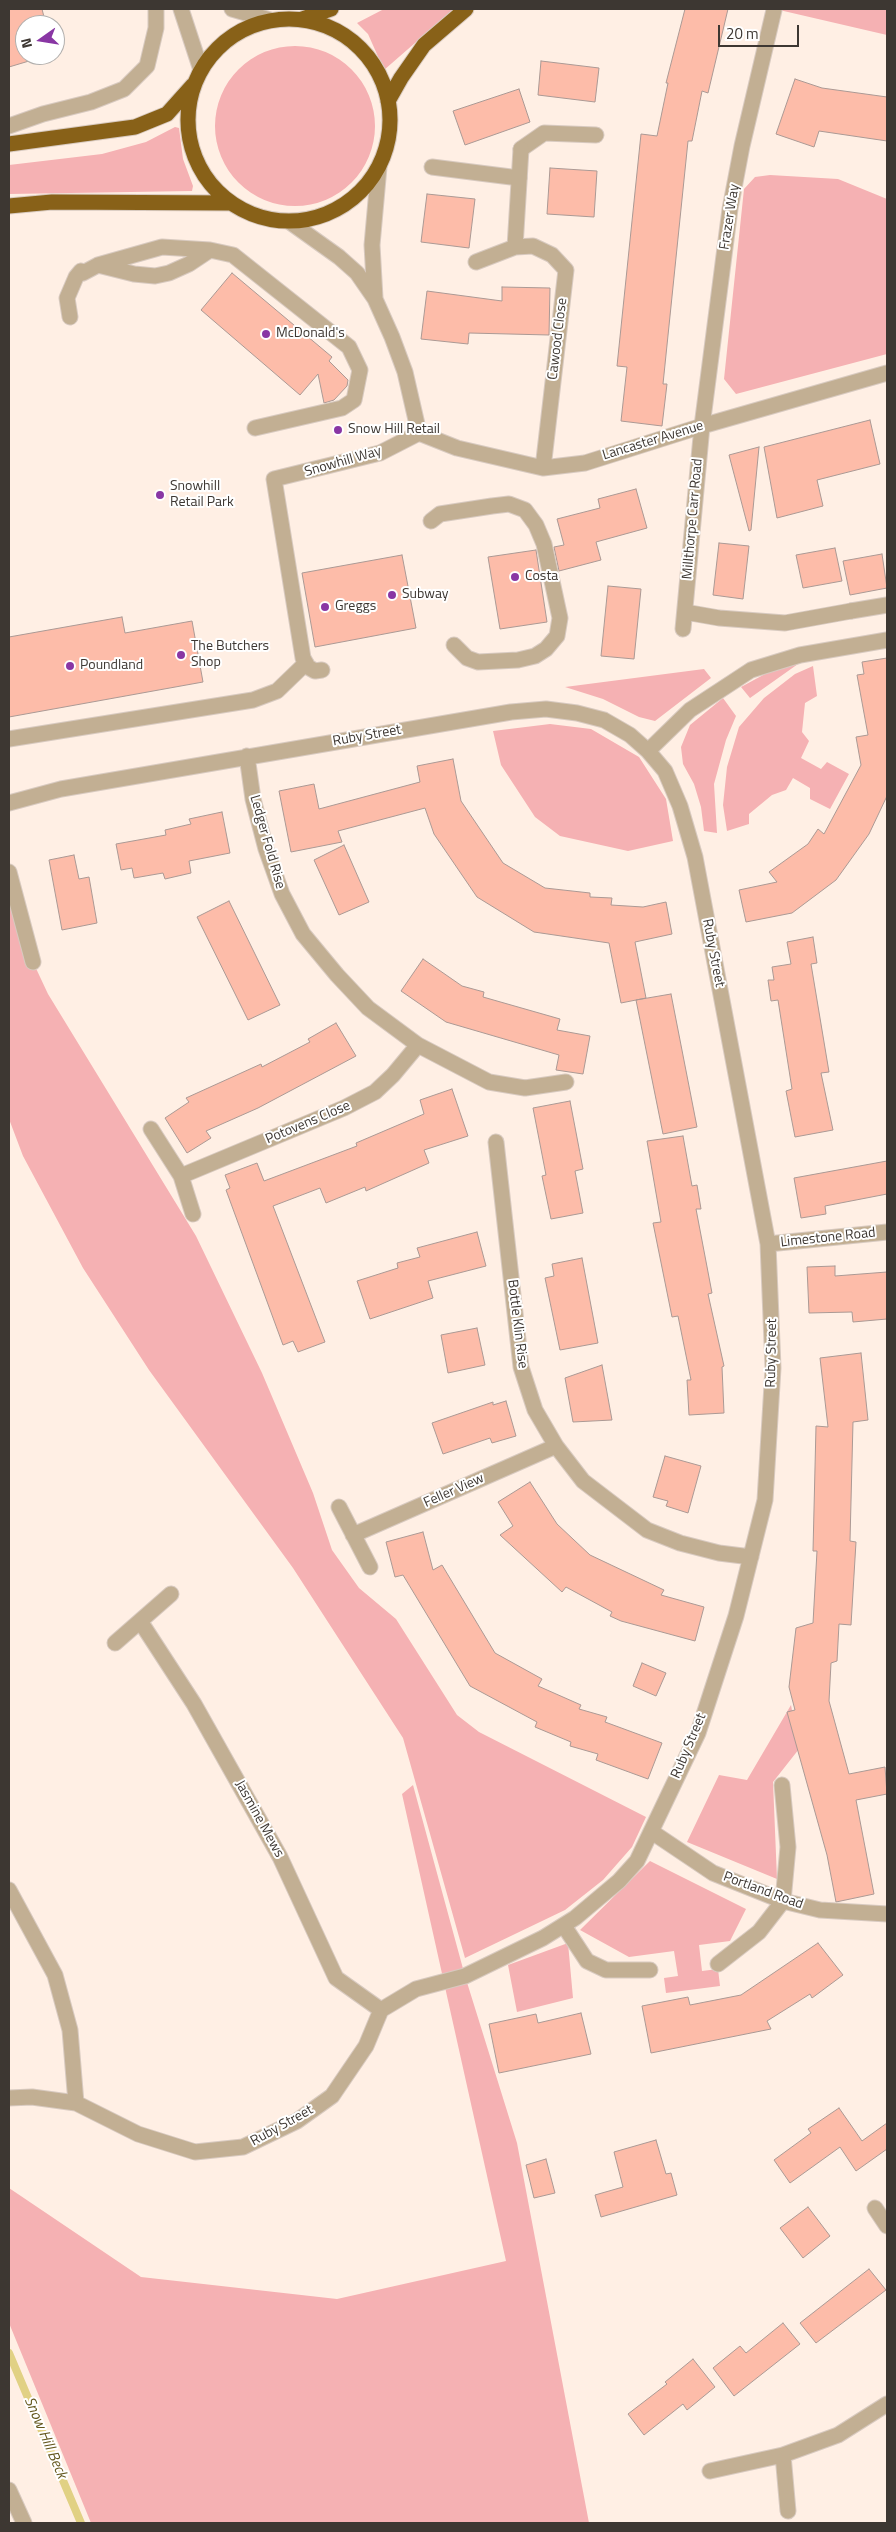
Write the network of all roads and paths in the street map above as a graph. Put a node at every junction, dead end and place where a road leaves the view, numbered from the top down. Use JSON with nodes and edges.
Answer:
{"nodes":[{"id":1,"x":156,"y":9,"type":"edge"},
{"id":2,"x":181,"y":9,"type":"edge"},
{"id":3,"x":232,"y":9,"type":"edge"},
{"id":4,"x":331,"y":9,"type":"edge"},
{"id":5,"x":466,"y":9,"type":"edge"},
{"id":6,"x":774,"y":10,"type":"dead end"},
{"id":7,"x":270,"y":20,"type":"junction"},
{"id":8,"x":301,"y":20,"type":"junction"},
{"id":9,"x":199,"y":76,"type":"junction"},
{"id":10,"x":388,"y":101,"type":"junction"},
{"id":11,"x":9,"y":126,"type":"edge"},
{"id":12,"x":596,"y":135,"type":"dead end"},
{"id":13,"x":9,"y":144,"type":"edge"},
{"id":14,"x":379,"y":166,"type":"junction"},
{"id":15,"x":432,"y":167,"type":"dead end"},
{"id":16,"x":519,"y":178,"type":"junction"},
{"id":17,"x":230,"y":203,"type":"junction"},
{"id":18,"x":9,"y":206,"type":"edge"},
{"id":19,"x":290,"y":222,"type":"junction"},
{"id":20,"x":515,"y":248,"type":"junction"},
{"id":21,"x":210,"y":250,"type":"junction"},
{"id":22,"x":476,"y":262,"type":"dead end"},
{"id":23,"x":98,"y":265,"type":"junction"},
{"id":24,"x":375,"y":300,"type":"junction"},
{"id":25,"x":70,"y":317,"type":"dead end"},
{"id":26,"x":887,"y":373,"type":"edge"},
{"id":27,"x":702,"y":426,"type":"junction"},
{"id":28,"x":255,"y":428,"type":"dead end"},
{"id":29,"x":419,"y":432,"type":"junction"},
{"id":30,"x":543,"y":468,"type":"junction"},
{"id":31,"x":430,"y":520,"type":"dead end"},
{"id":32,"x":887,"y":605,"type":"edge"},
{"id":33,"x":685,"y":612,"type":"junction"},
{"id":34,"x":683,"y":629,"type":"dead end"},
{"id":35,"x":887,"y":640,"type":"edge"},
{"id":36,"x":454,"y":645,"type":"dead end"},
{"id":37,"x":306,"y":663,"type":"junction"},
{"id":38,"x":322,"y":670,"type":"dead end"},
{"id":39,"x":9,"y":739,"type":"edge"},
{"id":40,"x":648,"y":751,"type":"junction"},
{"id":41,"x":247,"y":756,"type":"junction"},
{"id":42,"x":9,"y":803,"type":"edge"},
{"id":43,"x":9,"y":872,"type":"edge"},
{"id":44,"x":33,"y":962,"type":"dead end"},
{"id":45,"x":418,"y":1045,"type":"junction"},
{"id":46,"x":566,"y":1082,"type":"dead end"},
{"id":47,"x":151,"y":1129,"type":"dead end"},
{"id":48,"x":496,"y":1142,"type":"dead end"},
{"id":49,"x":181,"y":1176,"type":"junction"},
{"id":50,"x":193,"y":1214,"type":"dead end"},
{"id":51,"x":887,"y":1232,"type":"edge"},
{"id":52,"x":768,"y":1244,"type":"junction"},
{"id":53,"x":556,"y":1446,"type":"junction"},
{"id":54,"x":339,"y":1507,"type":"dead end"},
{"id":55,"x":353,"y":1535,"type":"junction"},
{"id":56,"x":751,"y":1557,"type":"junction"},
{"id":57,"x":370,"y":1567,"type":"dead end"},
{"id":58,"x":171,"y":1594,"type":"dead end"},
{"id":59,"x":140,"y":1621,"type":"junction"},
{"id":60,"x":115,"y":1643,"type":"dead end"},
{"id":61,"x":782,"y":1785,"type":"dead end"},
{"id":62,"x":652,"y":1832,"type":"junction"},
{"id":63,"x":9,"y":1890,"type":"edge"},
{"id":64,"x":783,"y":1901,"type":"junction"},
{"id":65,"x":887,"y":1914,"type":"edge"},
{"id":66,"x":564,"y":1926,"type":"junction"},
{"id":67,"x":718,"y":1964,"type":"dead end"},
{"id":68,"x":650,"y":1970,"type":"dead end"},
{"id":69,"x":381,"y":2010,"type":"junction"},
{"id":70,"x":9,"y":2098,"type":"edge"},
{"id":71,"x":76,"y":2103,"type":"junction"},
{"id":72,"x":875,"y":2208,"type":"dead end"},
{"id":73,"x":887,"y":2226,"type":"edge"},
{"id":74,"x":887,"y":2404,"type":"edge"},
{"id":75,"x":782,"y":2455,"type":"junction"},
{"id":76,"x":710,"y":2471,"type":"dead end"},
{"id":77,"x":9,"y":2490,"type":"edge"},
{"id":78,"x":788,"y":2511,"type":"dead end"},
{"id":79,"x":24,"y":2523,"type":"edge"}],
"edges":[{"from":1,"to":11,"type":"street"},
{"from":2,"to":9,"type":"street"},
{"from":3,"to":7,"type":"street"},
{"from":4,"to":8,"type":"highway"},
{"from":5,"to":10,"type":"highway"},
{"from":6,"to":27,"type":"street","name":"Frazer Way"},
{"from":7,"to":8,"type":"highway"},
{"from":7,"to":9,"type":"highway"},
{"from":8,"to":10,"type":"highway"},
{"from":9,"to":13,"type":"highway"},
{"from":9,"to":17,"type":"highway"},
{"from":10,"to":14,"type":"highway"},
{"from":12,"to":16,"type":"street"},
{"from":14,"to":19,"type":"highway"},
{"from":14,"to":24,"type":"street"},
{"from":15,"to":16,"type":"street"},
{"from":16,"to":20,"type":"street"},
{"from":17,"to":18,"type":"highway"},
{"from":17,"to":19,"type":"highway"},
{"from":19,"to":24,"type":"street"},
{"from":20,"to":22,"type":"street","name":"Cawood Close"},
{"from":20,"to":30,"type":"street","name":"Cawood Close"},
{"from":21,"to":23,"type":"street"},
{"from":21,"to":23,"type":"street"},
{"from":21,"to":28,"type":"street"},
{"from":23,"to":25,"type":"street"},
{"from":24,"to":29,"type":"street"},
{"from":26,"to":27,"type":"street","name":"Lancaster Avenue"},
{"from":27,"to":30,"type":"street","name":"Lancaster Avenue"},
{"from":27,"to":33,"type":"street","name":"Millthorpe Carr Road"},
{"from":29,"to":30,"type":"street","name":"Lancaster Avenue"},
{"from":29,"to":37,"type":"street","name":"Snowhill Way"},
{"from":31,"to":36,"type":"street"},
{"from":32,"to":33,"type":"street"},
{"from":33,"to":34,"type":"street","name":"Millthorpe Carr Road"},
{"from":35,"to":40,"type":"street"},
{"from":37,"to":38,"type":"street"},
{"from":37,"to":39,"type":"street"},
{"from":40,"to":41,"type":"street","name":"Ruby Street"},
{"from":40,"to":52,"type":"street","name":"Ruby Street"},
{"from":41,"to":42,"type":"street","name":"Ruby Street"},
{"from":41,"to":45,"type":"street","name":"Ledger Fold Rise"},
{"from":43,"to":44,"type":"street"},
{"from":45,"to":46,"type":"street","name":"Ledger Fold Rise"},
{"from":45,"to":49,"type":"street","name":"Potovens Close"},
{"from":47,"to":49,"type":"street"},
{"from":48,"to":53,"type":"street","name":"Bottle Klin Rise"},
{"from":49,"to":50,"type":"street"},
{"from":51,"to":52,"type":"street","name":"Limestone Road"},
{"from":52,"to":56,"type":"street","name":"Ruby Street"},
{"from":53,"to":55,"type":"street","name":"Feller View"},
{"from":53,"to":56,"type":"street","name":"Bottle Klin Rise"},
{"from":54,"to":55,"type":"street"},
{"from":55,"to":57,"type":"street"},
{"from":56,"to":62,"type":"street","name":"Ruby Street"},
{"from":58,"to":59,"type":"street"},
{"from":59,"to":60,"type":"street"},
{"from":59,"to":69,"type":"street","name":"Jasmine Mews"},
{"from":61,"to":64,"type":"street"},
{"from":62,"to":64,"type":"street","name":"Portland Road"},
{"from":62,"to":66,"type":"street","name":"Ruby Street"},
{"from":63,"to":71,"type":"street"},
{"from":64,"to":65,"type":"street","name":"Portland Road"},
{"from":64,"to":67,"type":"street"},
{"from":66,"to":68,"type":"street"},
{"from":66,"to":69,"type":"street","name":"Ruby Street"},
{"from":69,"to":71,"type":"street","name":"Ruby Street"},
{"from":70,"to":71,"type":"street","name":"Ruby Street"},
{"from":72,"to":73,"type":"street"},
{"from":74,"to":75,"type":"street"},
{"from":75,"to":76,"type":"street"},
{"from":75,"to":78,"type":"street"},
{"from":77,"to":79,"type":"street"}]}
